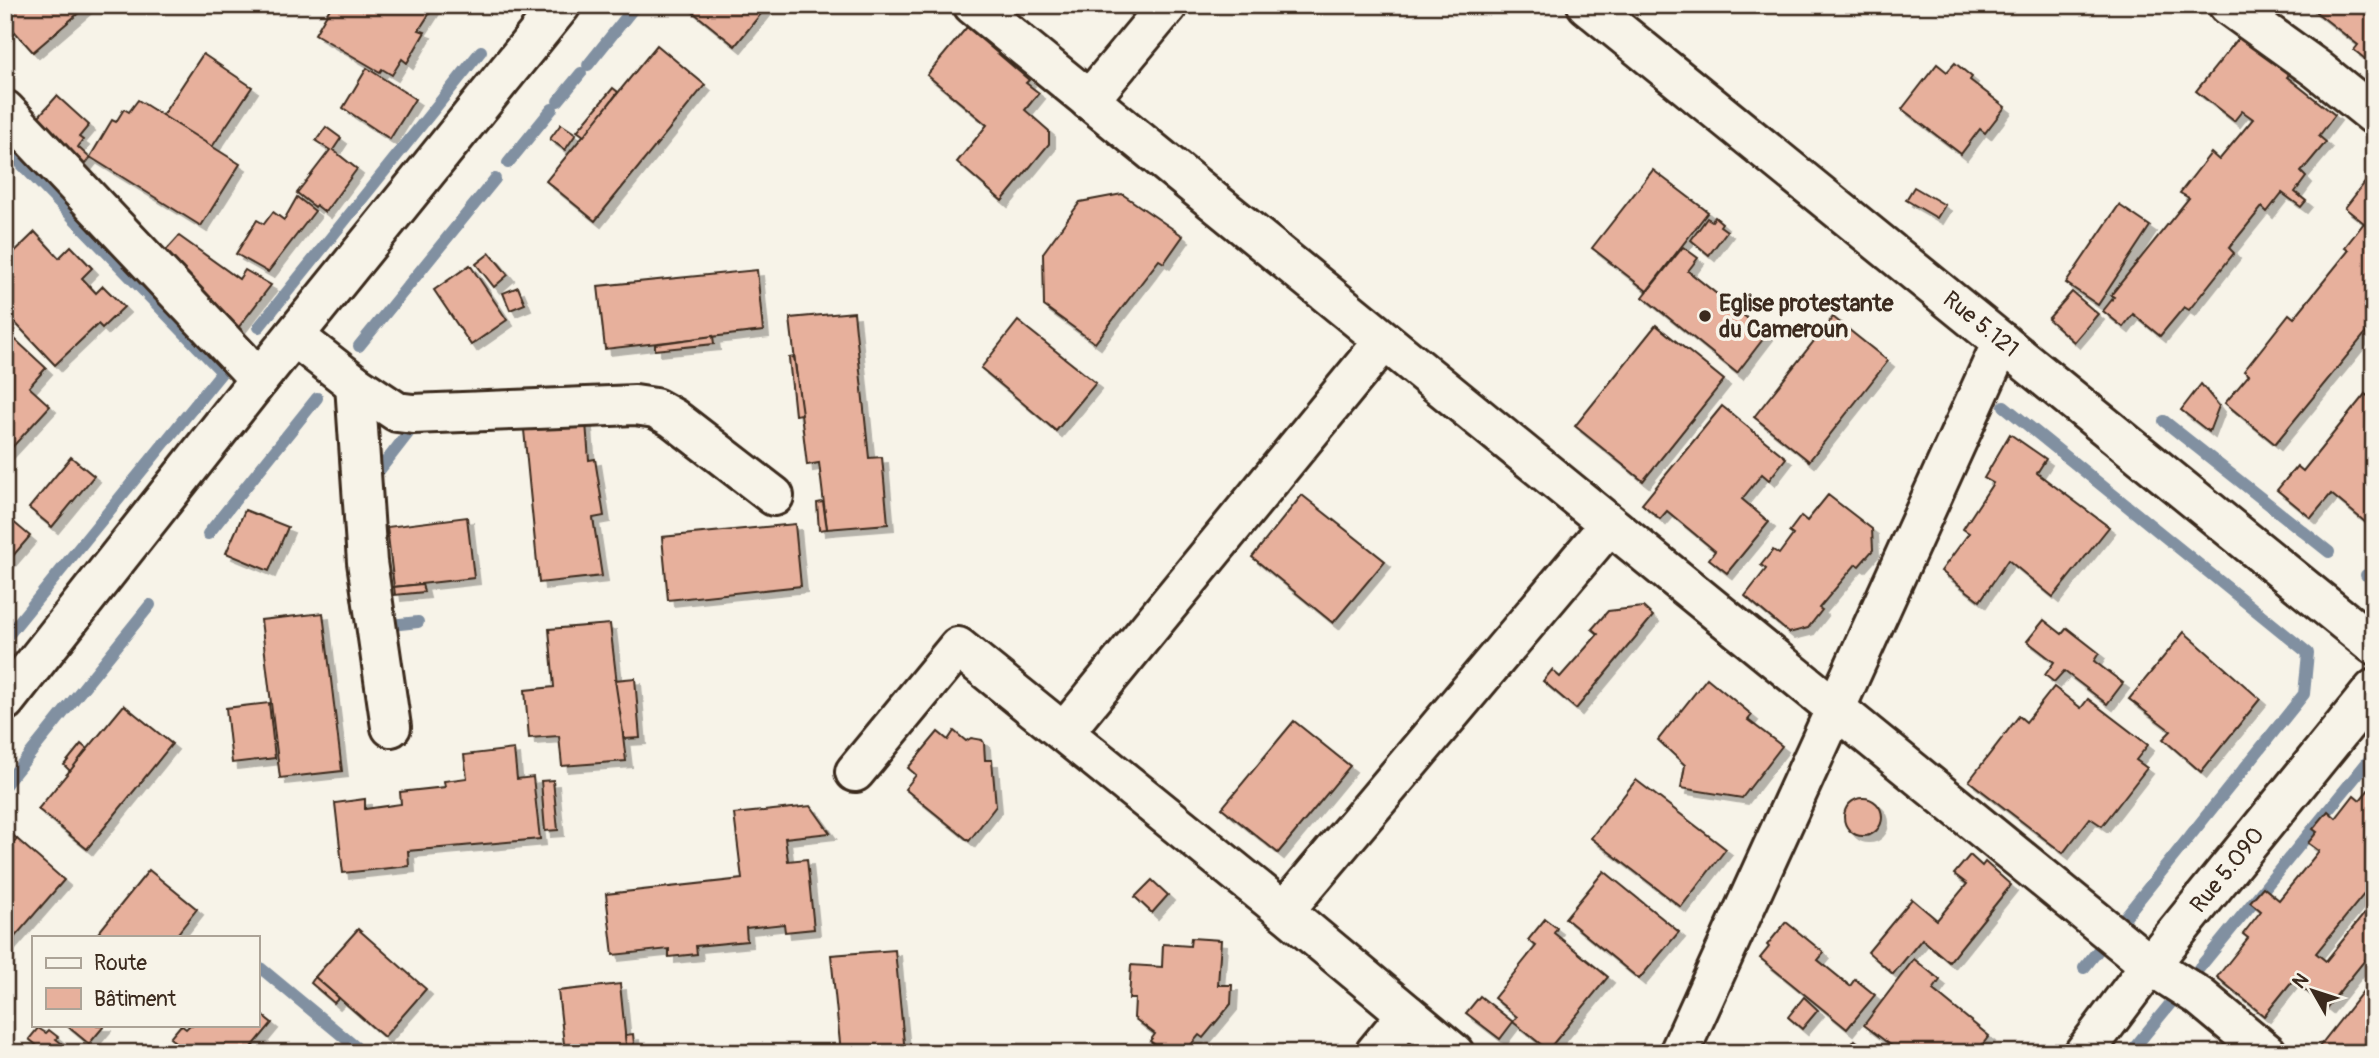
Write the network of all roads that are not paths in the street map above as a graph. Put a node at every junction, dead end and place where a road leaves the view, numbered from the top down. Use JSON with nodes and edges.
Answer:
{"nodes":[{"id":1,"x":561,"y":5,"type":"edge"},
{"id":2,"x":973,"y":5,"type":"edge"},
{"id":3,"x":1168,"y":5,"type":"edge"},
{"id":4,"x":1587,"y":5,"type":"edge"},
{"id":5,"x":2228,"y":5,"type":"edge"},
{"id":6,"x":1089,"y":100,"type":"junction"},
{"id":7,"x":5,"y":110,"type":"edge"},
{"id":8,"x":2374,"y":116,"type":"edge"},
{"id":9,"x":294,"y":336,"type":"junction"},
{"id":10,"x":1384,"y":341,"type":"junction"},
{"id":11,"x":2002,"y":342,"type":"junction"},
{"id":12,"x":259,"y":379,"type":"junction"},
{"id":13,"x":355,"y":383,"type":"junction"},
{"id":14,"x":774,"y":496,"type":"dead end"},
{"id":15,"x":1609,"y":525,"type":"junction"},
{"id":16,"x":2374,"y":645,"type":"edge"},
{"id":17,"x":2374,"y":689,"type":"edge"},
{"id":18,"x":5,"y":701,"type":"edge"},
{"id":19,"x":1836,"y":709,"type":"junction"},
{"id":20,"x":391,"y":727,"type":"dead end"},
{"id":21,"x":1063,"y":732,"type":"junction"},
{"id":22,"x":855,"y":772,"type":"dead end"},
{"id":23,"x":1284,"y":911,"type":"junction"},
{"id":24,"x":2150,"y":965,"type":"junction"},
{"id":25,"x":1407,"y":1014,"type":"junction"},
{"id":26,"x":1375,"y":1053,"type":"edge"},
{"id":27,"x":1454,"y":1053,"type":"edge"},
{"id":28,"x":1679,"y":1053,"type":"edge"},
{"id":29,"x":2084,"y":1053,"type":"edge"},
{"id":30,"x":2267,"y":1053,"type":"edge"}],
"edges":[{"from":1,"to":9,"type":"street"},
{"from":2,"to":6,"type":"street"},
{"from":3,"to":6,"type":"street"},
{"from":4,"to":11,"type":"street","name":"Rue 5.121"},
{"from":5,"to":8,"type":"street"},
{"from":6,"to":10,"type":"street"},
{"from":7,"to":12,"type":"street"},
{"from":9,"to":12,"type":"street"},
{"from":9,"to":13,"type":"street"},
{"from":10,"to":15,"type":"street"},
{"from":10,"to":21,"type":"street"},
{"from":11,"to":16,"type":"street","name":"Rue 5.121"},
{"from":11,"to":19,"type":"street"},
{"from":12,"to":18,"type":"street"},
{"from":13,"to":14,"type":"street"},
{"from":13,"to":20,"type":"street"},
{"from":15,"to":19,"type":"street"},
{"from":15,"to":23,"type":"street"},
{"from":17,"to":24,"type":"street","name":"Rue 5.090"},
{"from":19,"to":24,"type":"street"},
{"from":19,"to":28,"type":"street"},
{"from":21,"to":22,"type":"street"},
{"from":21,"to":23,"type":"street"},
{"from":23,"to":25,"type":"street"},
{"from":24,"to":29,"type":"street","name":"Rue 5.090"},
{"from":24,"to":30,"type":"street"},
{"from":25,"to":26,"type":"street"},
{"from":25,"to":27,"type":"street"}]}
